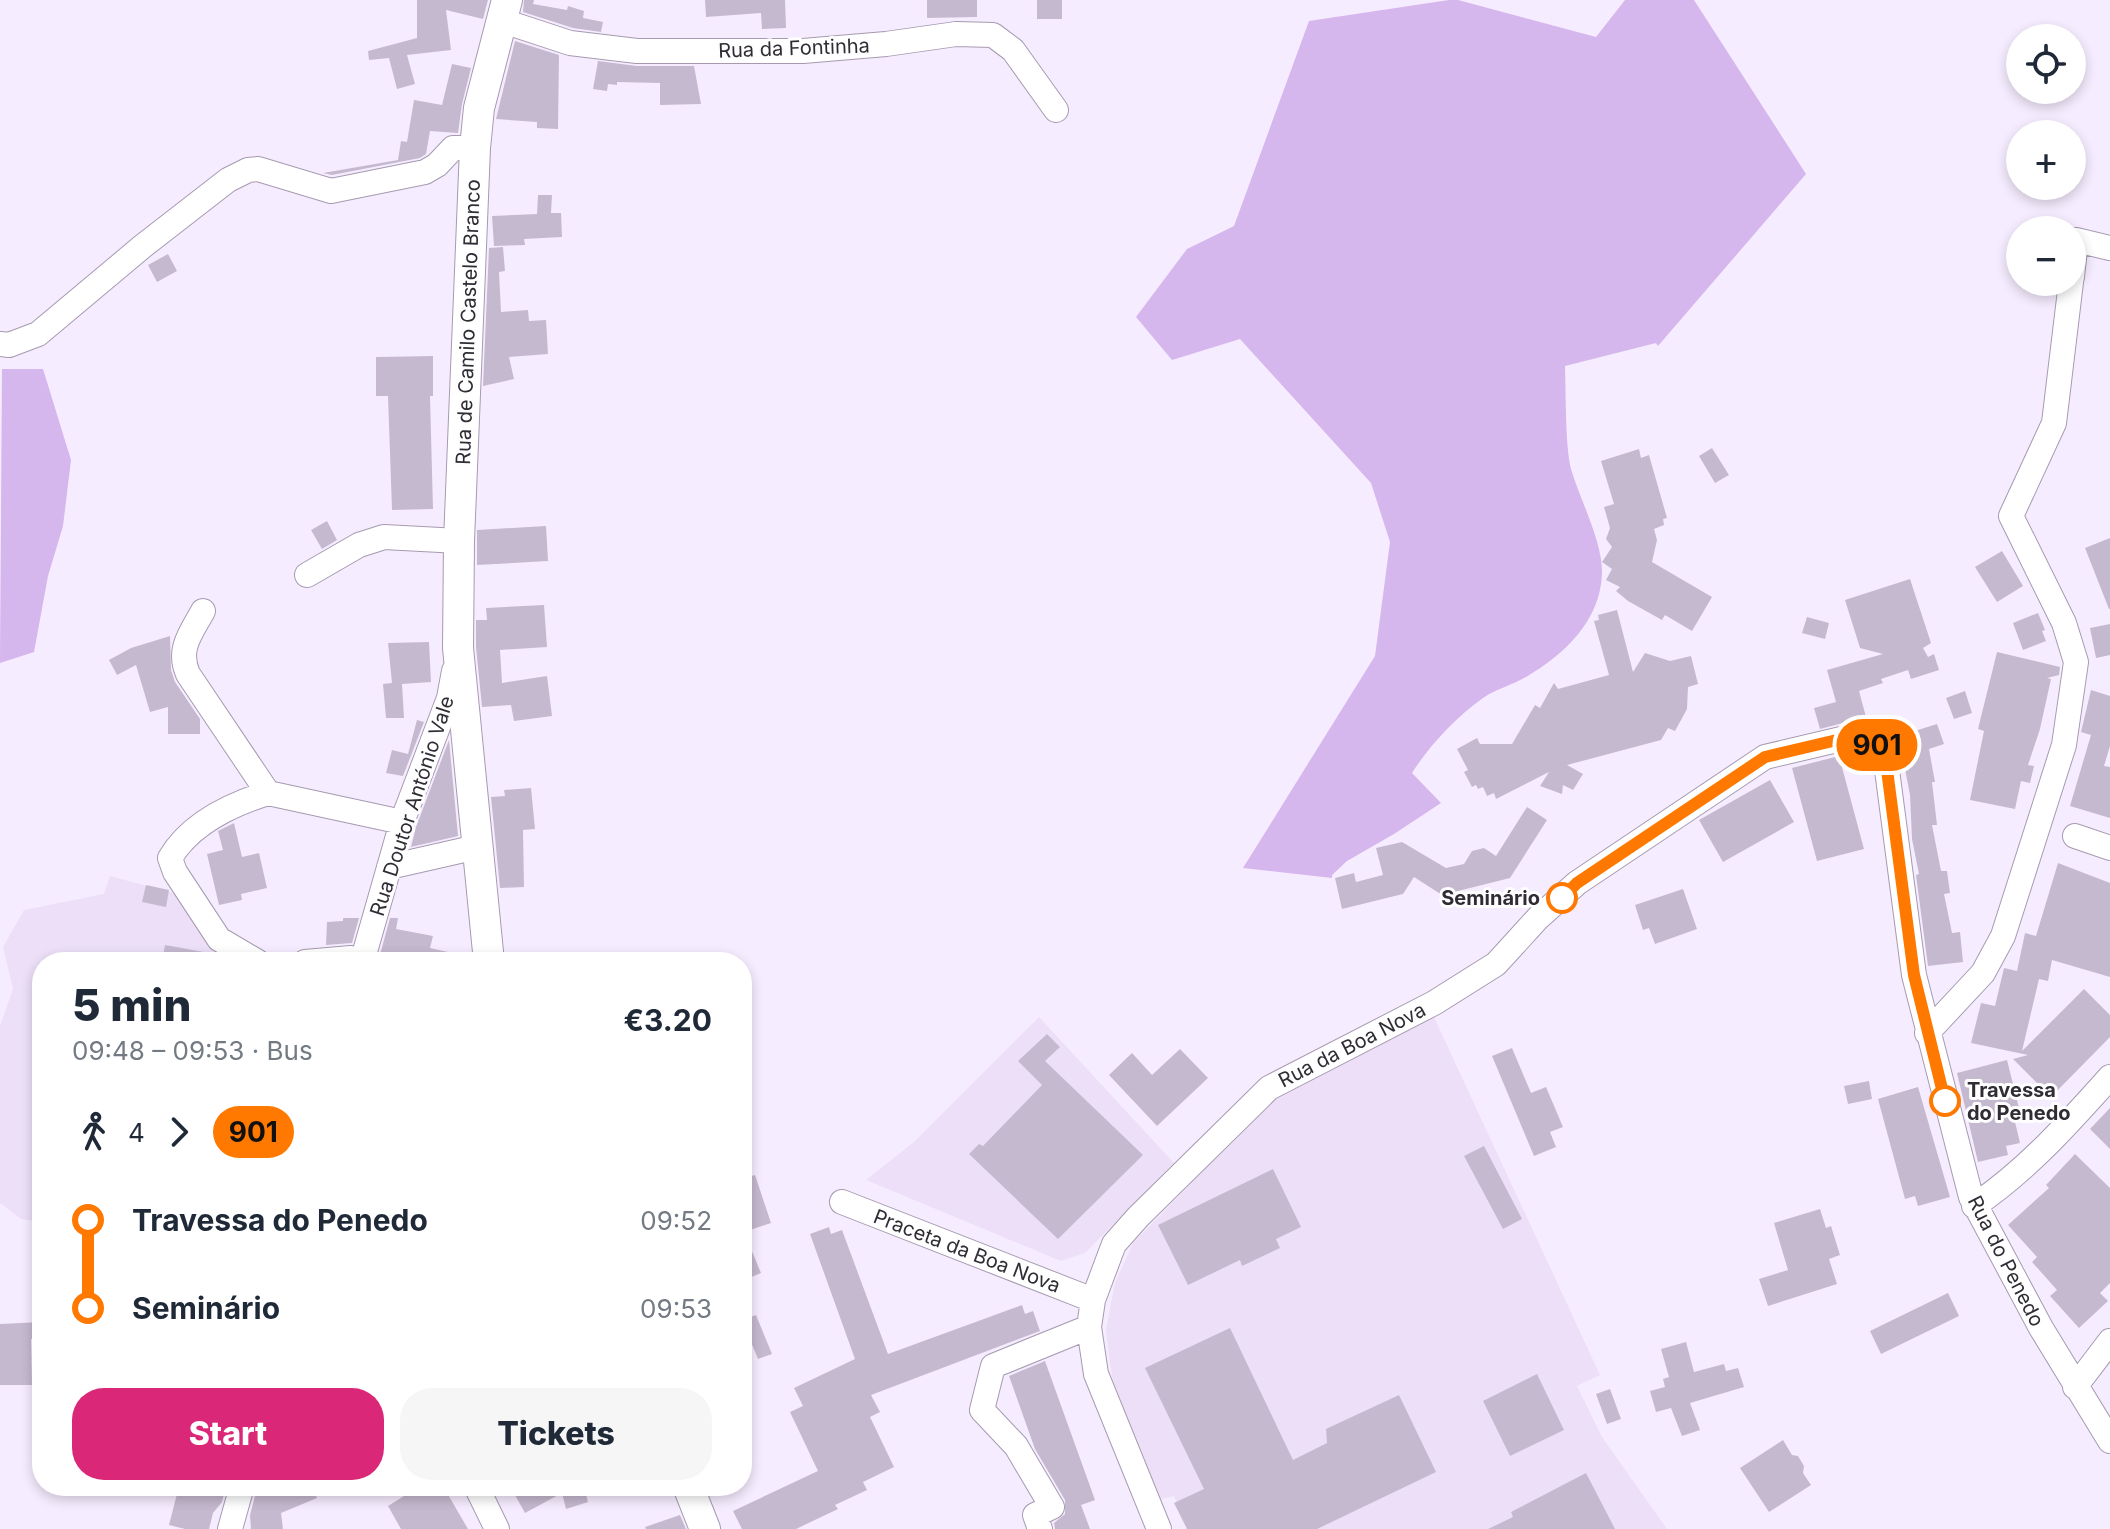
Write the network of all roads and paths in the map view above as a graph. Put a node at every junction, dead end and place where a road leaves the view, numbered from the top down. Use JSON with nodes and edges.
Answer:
{"nodes":[{"id":1,"x":503,"y":10,"type":"edge"},
{"id":2,"x":1056,"y":110,"type":"dead end"},
{"id":3,"x":475,"y":148,"type":"junction"},
{"id":4,"x":2086,"y":242,"type":"edge"},
{"id":5,"x":2110,"y":248,"type":"edge"},
{"id":6,"x":2070,"y":296,"type":"edge"},
{"id":7,"x":0,"y":344,"type":"edge"},
{"id":8,"x":459,"y":541,"type":"junction"},
{"id":9,"x":307,"y":575,"type":"dead end"},
{"id":10,"x":203,"y":611,"type":"dead end"},
{"id":11,"x":458,"y":648,"type":"junction"},
{"id":12,"x":1872,"y":739,"type":"joint"},
{"id":13,"x":268,"y":793,"type":"junction"},
{"id":14,"x":402,"y":822,"type":"junction"},
{"id":15,"x":2075,"y":836,"type":"dead end"},
{"id":16,"x":477,"y":847,"type":"junction"},
{"id":17,"x":2110,"y":848,"type":"edge"},
{"id":18,"x":389,"y":867,"type":"junction"},
{"id":19,"x":241,"y":952,"type":"edge"},
{"id":20,"x":365,"y":952,"type":"edge"},
{"id":21,"x":488,"y":952,"type":"edge"},
{"id":22,"x":1927,"y":1033,"type":"junction"},
{"id":23,"x":2110,"y":1077,"type":"edge"},
{"id":24,"x":842,"y":1202,"type":"dead end"},
{"id":25,"x":1974,"y":1206,"type":"junction"},
{"id":26,"x":1093,"y":1300,"type":"junction"},
{"id":27,"x":1089,"y":1327,"type":"junction"},
{"id":28,"x":2110,"y":1341,"type":"edge"},
{"id":29,"x":2075,"y":1387,"type":"junction"},
{"id":30,"x":2110,"y":1441,"type":"edge"},
{"id":31,"x":240,"y":1496,"type":"edge"},
{"id":32,"x":481,"y":1496,"type":"edge"},
{"id":33,"x":692,"y":1496,"type":"edge"},
{"id":34,"x":233,"y":1527,"type":"edge"},
{"id":35,"x":497,"y":1529,"type":"edge"},
{"id":36,"x":705,"y":1529,"type":"edge"},
{"id":37,"x":1040,"y":1529,"type":"edge"},
{"id":38,"x":1159,"y":1529,"type":"edge"}],
"edges":[{"from":1,"to":2,"type":"street","name":"Rua da Fontinha"},
{"from":1,"to":3,"type":"main road","name":"Rua de Camilo Castelo Branco"},
{"from":3,"to":7,"type":"street"},
{"from":3,"to":8,"type":"main road","name":"Rua de Camilo Castelo Branco"},
{"from":4,"to":5,"type":"street"},
{"from":6,"to":22,"type":"street"},
{"from":8,"to":9,"type":"street"},
{"from":8,"to":11,"type":"main road","name":"Rua de Camilo Castelo Branco"},
{"from":10,"to":13,"type":"street"},
{"from":11,"to":14,"type":"street","name":"Rua Doutor António Vale"},
{"from":11,"to":16,"type":"main road","name":"Rua de Camilo Castelo Branco"},
{"from":12,"to":22,"type":"street","name":"Rua do Penedo"},
{"from":12,"to":26,"type":"street","name":"Rua da Boa Nova"},
{"from":13,"to":14,"type":"street"},
{"from":13,"to":19,"type":"street"},
{"from":14,"to":18,"type":"street","name":"Rua Doutor António Vale"},
{"from":15,"to":17,"type":"street"},
{"from":16,"to":18,"type":"street"},
{"from":16,"to":21,"type":"main road","name":"Rua de Camilo Castelo Branco"},
{"from":18,"to":20,"type":"street","name":"Rua Doutor António Vale"},
{"from":22,"to":25,"type":"street","name":"Rua do Penedo"},
{"from":23,"to":25,"type":"street"},
{"from":24,"to":26,"type":"street","name":"Praceta da Boa Nova"},
{"from":25,"to":29,"type":"street","name":"Rua do Penedo"},
{"from":26,"to":27,"type":"street","name":"Rua da Boa Nova"},
{"from":27,"to":37,"type":"street"},
{"from":27,"to":38,"type":"street","name":"Rua da Boa Nova"},
{"from":28,"to":29,"type":"street"},
{"from":29,"to":30,"type":"street","name":"Rua do Penedo"},
{"from":31,"to":34,"type":"street"},
{"from":32,"to":35,"type":"street"},
{"from":33,"to":36,"type":"main road"}]}
